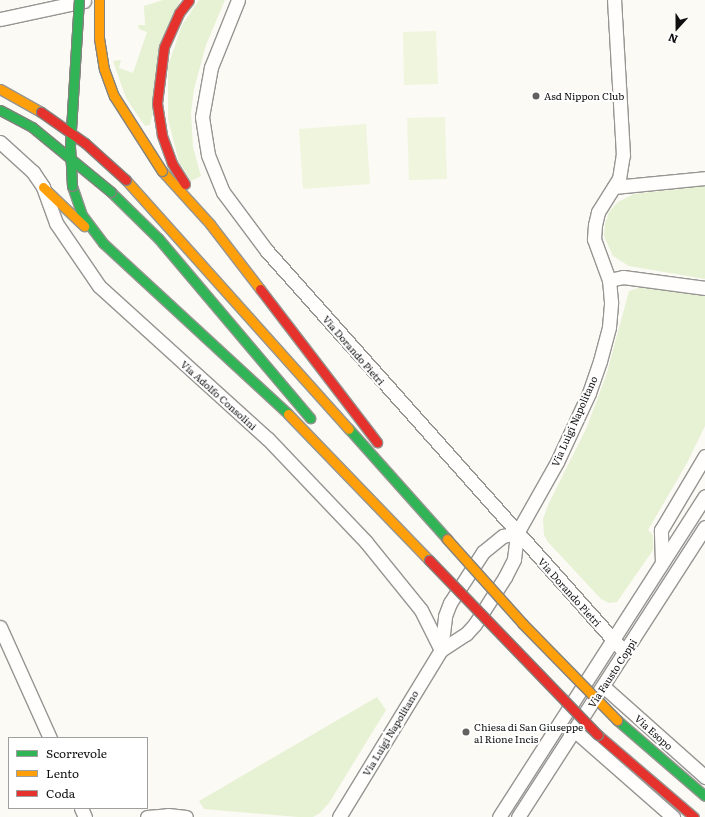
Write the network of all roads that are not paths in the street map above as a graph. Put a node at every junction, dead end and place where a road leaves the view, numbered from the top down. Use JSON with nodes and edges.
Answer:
{"nodes":[{"id":1,"x":79,"y":0,"type":"edge"},
{"id":2,"x":89,"y":0,"type":"edge"},
{"id":3,"x":99,"y":0,"type":"edge"},
{"id":4,"x":189,"y":0,"type":"edge"},
{"id":5,"x":238,"y":0,"type":"edge"},
{"id":6,"x":614,"y":0,"type":"edge"},
{"id":7,"x":0,"y":19,"type":"edge"},
{"id":8,"x":0,"y":89,"type":"edge"},
{"id":9,"x":0,"y":110,"type":"edge"},
{"id":10,"x":0,"y":142,"type":"edge"},
{"id":11,"x":705,"y":178,"type":"edge"},
{"id":12,"x":43,"y":187,"type":"junction"},
{"id":13,"x":614,"y":187,"type":"junction"},
{"id":14,"x":210,"y":224,"type":"junction"},
{"id":15,"x":103,"y":243,"type":"junction"},
{"id":16,"x":609,"y":280,"type":"junction"},
{"id":17,"x":705,"y":288,"type":"edge"},
{"id":18,"x":318,"y":427,"type":"dead end"},
{"id":19,"x":333,"y":446,"type":"dead end"},
{"id":20,"x":384,"y":452,"type":"dead end"},
{"id":21,"x":705,"y":456,"type":"edge"},
{"id":22,"x":394,"y":464,"type":"dead end"},
{"id":23,"x":705,"y":496,"type":"edge"},
{"id":24,"x":428,"y":519,"type":"junction"},
{"id":25,"x":705,"y":527,"type":"edge"},
{"id":26,"x":517,"y":533,"type":"junction"},
{"id":27,"x":429,"y":560,"type":"junction"},
{"id":28,"x":662,"y":562,"type":"junction"},
{"id":29,"x":0,"y":627,"type":"edge"},
{"id":30,"x":613,"y":640,"type":"junction"},
{"id":31,"x":441,"y":650,"type":"junction"},
{"id":32,"x":625,"y":653,"type":"junction"},
{"id":33,"x":603,"y":686,"type":"junction"},
{"id":34,"x":574,"y":730,"type":"junction"},
{"id":35,"x":50,"y":737,"type":"edge"},
{"id":36,"x":705,"y":777,"type":"edge"},
{"id":37,"x":705,"y":796,"type":"edge"},
{"id":38,"x":147,"y":817,"type":"edge"},
{"id":39,"x":186,"y":817,"type":"edge"},
{"id":40,"x":338,"y":817,"type":"edge"},
{"id":41,"x":499,"y":817,"type":"edge"},
{"id":42,"x":518,"y":817,"type":"edge"},
{"id":43,"x":673,"y":817,"type":"edge"},
{"id":44,"x":694,"y":817,"type":"edge"}],
"edges":[{"from":1,"to":15,"type":"highway","bridge":true},
{"from":2,"to":7,"type":"street"},
{"from":3,"to":14,"type":"highway","bridge":true},
{"from":4,"to":14,"type":"highway"},
{"from":5,"to":26,"type":"street","name":"Via Dorando Pietri"},
{"from":6,"to":13,"type":"street","name":"Via Luigi Napolitano"},
{"from":8,"to":24,"type":"highway","bridge":true},
{"from":9,"to":18,"type":"highway","bridge":true},
{"from":10,"to":12,"type":"street","name":"Via Adolfo Consolini"},
{"from":11,"to":13,"type":"street"},
{"from":12,"to":15,"type":"highway"},
{"from":12,"to":31,"type":"street","name":"Via Adolfo Consolini"},
{"from":13,"to":16,"type":"street","name":"Via Luigi Napolitano"},
{"from":14,"to":20,"type":"highway"},
{"from":15,"to":27,"type":"highway"},
{"from":16,"to":17,"type":"street"},
{"from":16,"to":26,"type":"street","name":"Via Luigi Napolitano"},
{"from":19,"to":27,"type":"highway"},
{"from":21,"to":28,"type":"street"},
{"from":22,"to":24,"type":"highway"},
{"from":23,"to":28,"type":"street","name":"Via Fausto Coppi"},
{"from":24,"to":37,"type":"highway","bridge":true},
{"from":25,"to":32,"type":"street","name":"Via Fausto Coppi"},
{"from":26,"to":30,"type":"street","name":"Via Dorando Pietri"},
{"from":26,"to":31,"type":"street","name":"Via Luigi Napolitano"},
{"from":26,"to":31,"type":"street","name":"Via Luigi Napolitano"},
{"from":27,"to":44,"type":"highway","bridge":true},
{"from":28,"to":30,"type":"street","name":"Via Fausto Coppi"},
{"from":29,"to":35,"type":"street"},
{"from":30,"to":32,"type":"street","name":"Via Dorando Pietri"},
{"from":30,"to":41,"type":"street","name":"Via Fausto Coppi"},
{"from":31,"to":40,"type":"street","name":"Via Luigi Napolitano"},
{"from":32,"to":33,"type":"street","name":"Via Fausto Coppi"},
{"from":33,"to":34,"type":"street","name":"Via Fausto Coppi"},
{"from":33,"to":36,"type":"street","name":"Via Esopo"},
{"from":34,"to":42,"type":"street","name":"Via Fausto Coppi"},
{"from":34,"to":43,"type":"street"},
{"from":38,"to":39,"type":"street"}]}
